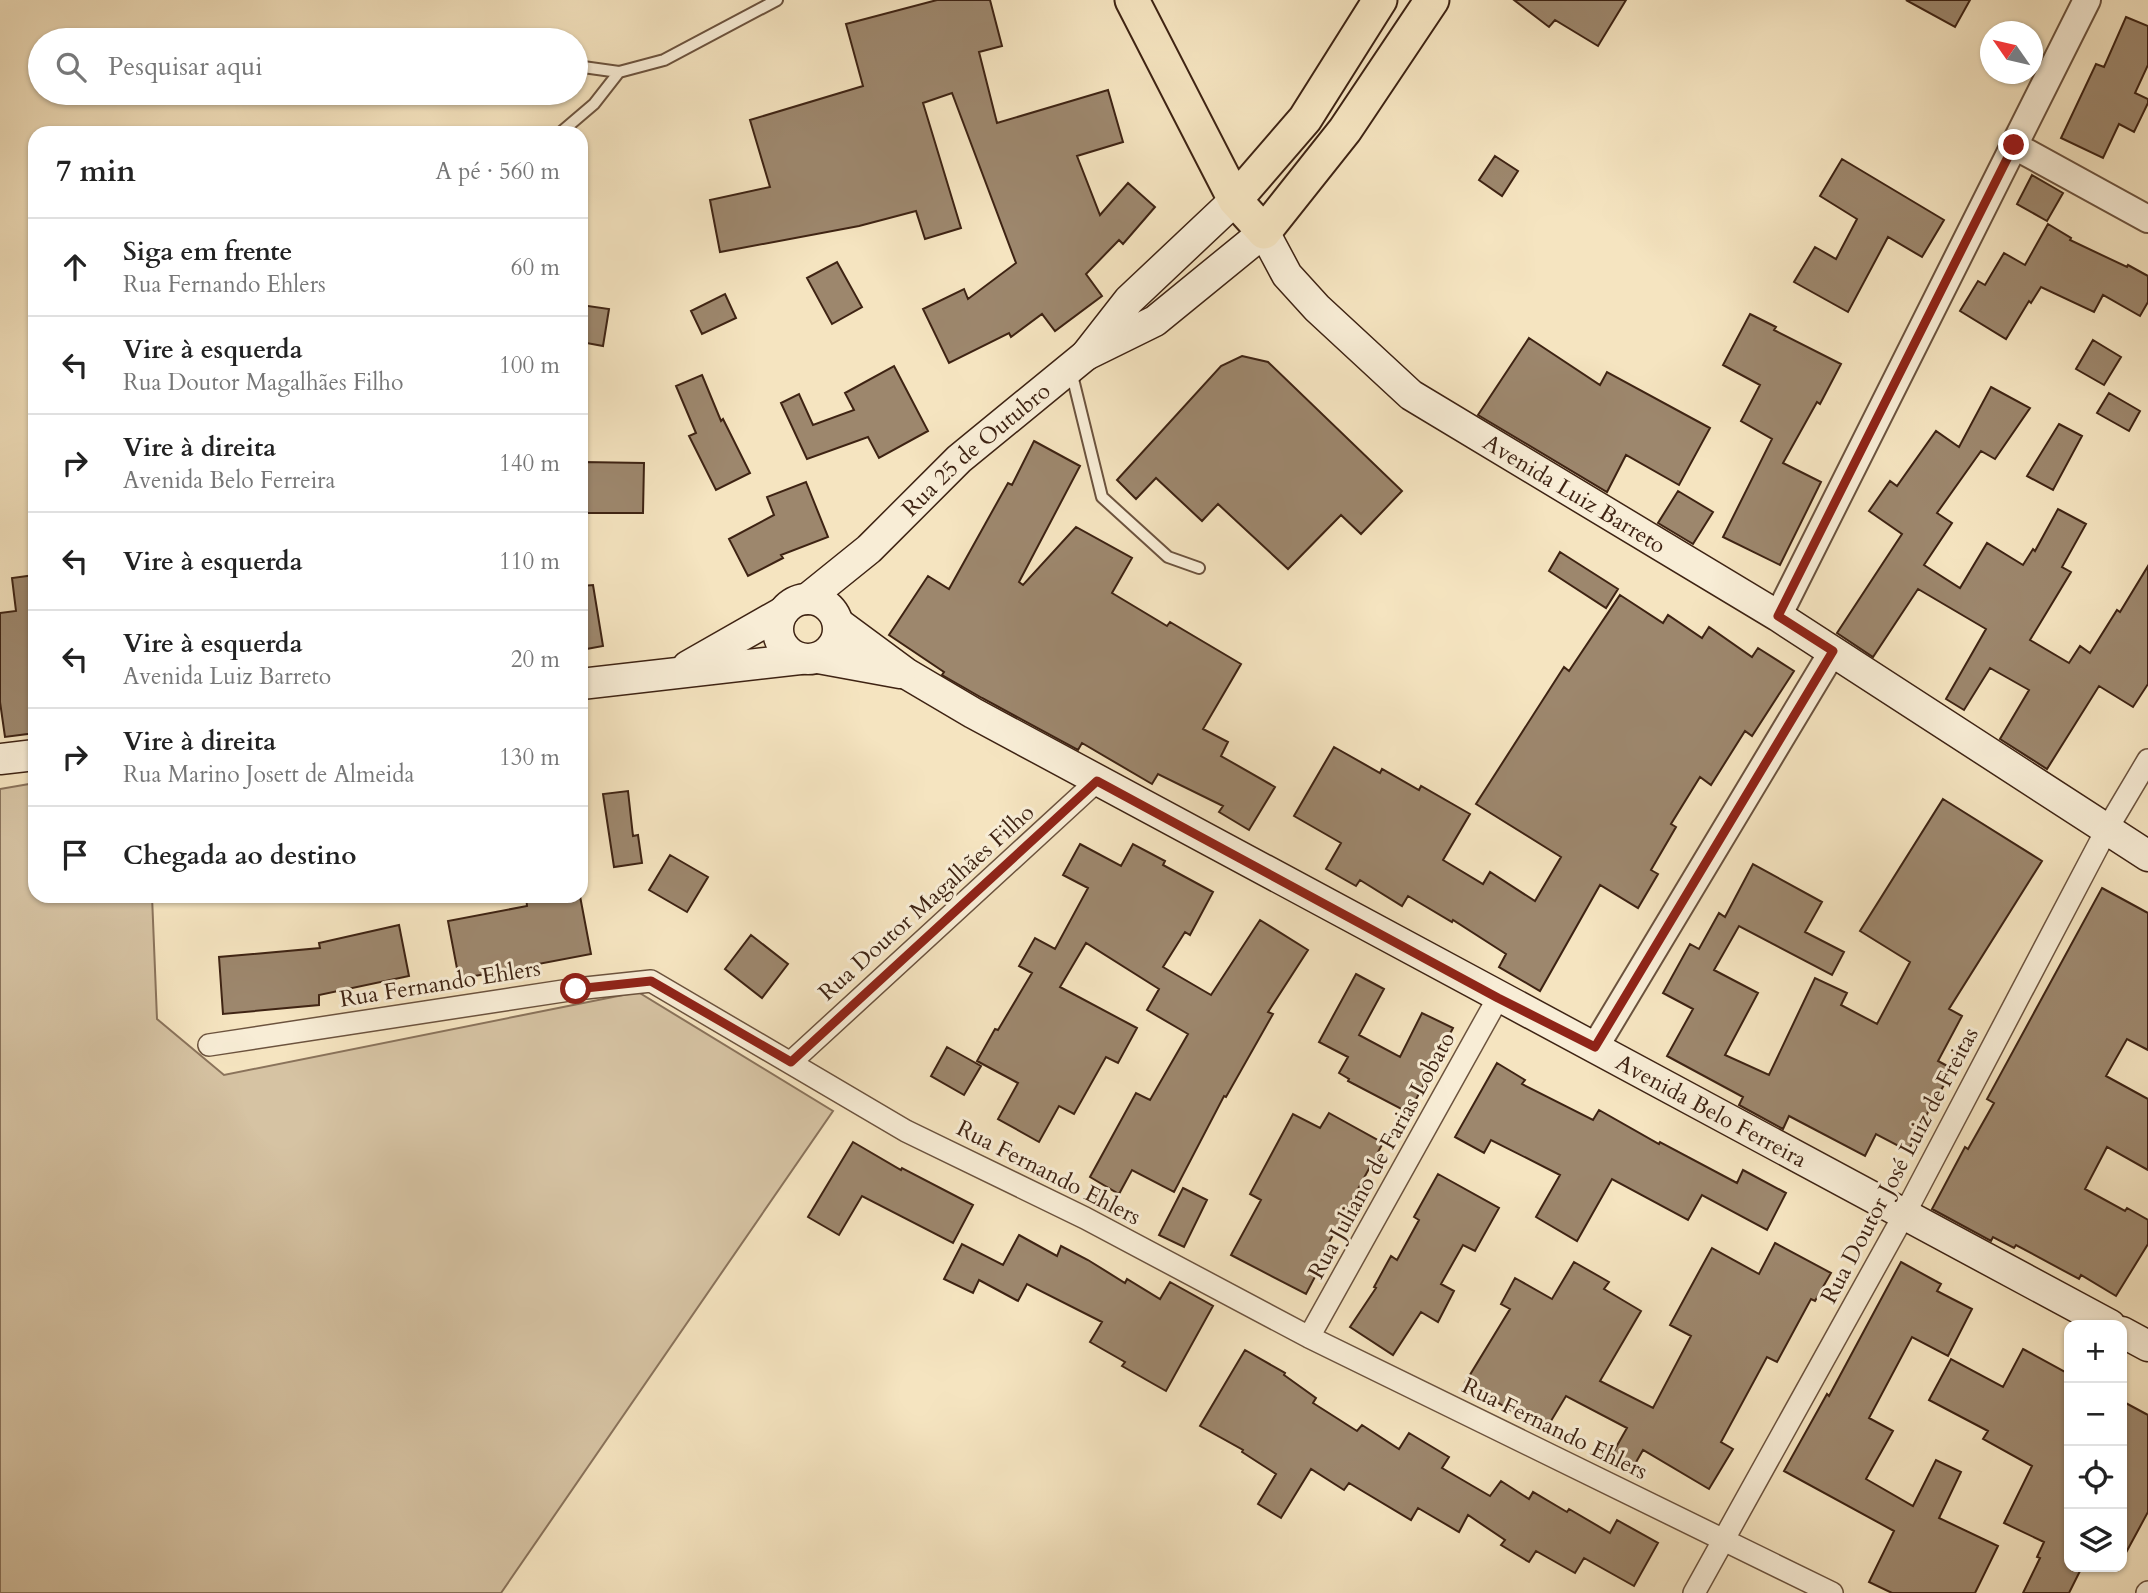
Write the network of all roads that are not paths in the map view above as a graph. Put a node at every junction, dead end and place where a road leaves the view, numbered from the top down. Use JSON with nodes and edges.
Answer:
{"nodes":[{"id":1,"x":777,"y":0,"type":"edge"},
{"id":2,"x":1132,"y":0,"type":"edge"},
{"id":3,"x":1380,"y":0,"type":"edge"},
{"id":4,"x":1432,"y":0,"type":"edge"},
{"id":5,"x":2087,"y":0,"type":"edge"},
{"id":6,"x":588,"y":67,"type":"edge"},
{"id":7,"x":619,"y":72,"type":"junction"},
{"id":8,"x":568,"y":126,"type":"edge"},
{"id":9,"x":2014,"y":145,"type":"junction"},
{"id":10,"x":1235,"y":200,"type":"junction"},
{"id":11,"x":2148,"y":219,"type":"edge"},
{"id":12,"x":1264,"y":232,"type":"junction"},
{"id":13,"x":1078,"y":362,"type":"junction"},
{"id":14,"x":869,"y":549,"type":"junction"},
{"id":15,"x":1199,"y":568,"type":"dead end"},
{"id":16,"x":795,"y":606,"type":"junction"},
{"id":17,"x":1778,"y":616,"type":"junction"},
{"id":18,"x":836,"y":620,"type":"junction"},
{"id":19,"x":1833,"y":651,"type":"junction"},
{"id":20,"x":809,"y":659,"type":"junction"},
{"id":21,"x":678,"y":671,"type":"junction"},
{"id":22,"x":907,"y":674,"type":"junction"},
{"id":23,"x":588,"y":683,"type":"edge"},
{"id":24,"x":28,"y":756,"type":"edge"},
{"id":25,"x":0,"y":759,"type":"edge"},
{"id":26,"x":2148,"y":760,"type":"edge"},
{"id":27,"x":1097,"y":781,"type":"junction"},
{"id":28,"x":2107,"y":829,"type":"junction"},
{"id":29,"x":2148,"y":856,"type":"edge"},
{"id":30,"x":1498,"y":998,"type":"junction"},
{"id":31,"x":209,"y":1045,"type":"dead end"},
{"id":32,"x":1595,"y":1047,"type":"junction"},
{"id":33,"x":791,"y":1062,"type":"junction"},
{"id":34,"x":1904,"y":1215,"type":"junction"},
{"id":35,"x":2101,"y":1320,"type":"edge"},
{"id":36,"x":2127,"y":1335,"type":"edge"},
{"id":37,"x":1309,"y":1337,"type":"junction"},
{"id":38,"x":2148,"y":1346,"type":"edge"},
{"id":39,"x":1724,"y":1541,"type":"junction"},
{"id":40,"x":1694,"y":1593,"type":"edge"},
{"id":41,"x":1832,"y":1593,"type":"edge"}],
"edges":[{"from":1,"to":7,"type":"lane"},
{"from":2,"to":10,"type":"main road","name":"Avenida Luiz Barreto"},
{"from":3,"to":10,"type":"main road"},
{"from":4,"to":12,"type":"main road"},
{"from":5,"to":9,"type":"street"},
{"from":6,"to":7,"type":"lane"},
{"from":7,"to":8,"type":"lane"},
{"from":9,"to":11,"type":"street"},
{"from":9,"to":17,"type":"street"},
{"from":10,"to":12,"type":"main road","name":"Avenida Luiz Barreto"},
{"from":10,"to":13,"type":"main road"},
{"from":12,"to":13,"type":"main road"},
{"from":12,"to":17,"type":"main road","name":"Avenida Luiz Barreto"},
{"from":13,"to":14,"type":"main road","name":"Rua 25 de Outubro"},
{"from":13,"to":15,"type":"lane"},
{"from":14,"to":16,"type":"main road","name":"Rua 25 de Outubro"},
{"from":14,"to":18,"type":"main road","name":"Rua 25 de Outubro"},
{"from":16,"to":18,"type":"main road"},
{"from":16,"to":20,"type":"main road"},
{"from":16,"to":21,"type":"main road","name":"Avenida Belo Ferreira"},
{"from":17,"to":19,"type":"main road","name":"Avenida Luiz Barreto"},
{"from":18,"to":20,"type":"main road","name":"Rua 25 de Outubro"},
{"from":18,"to":22,"type":"main road","name":"Avenida Belo Ferreira"},
{"from":19,"to":28,"type":"main road","name":"Avenida Luiz Barreto"},
{"from":19,"to":32,"type":"street"},
{"from":20,"to":21,"type":"main road","name":"Avenida Belo Ferreira"},
{"from":20,"to":22,"type":"main road","name":"Avenida Belo Ferreira"},
{"from":21,"to":23,"type":"main road","name":"Avenida Belo Ferreira"},
{"from":22,"to":27,"type":"main road","name":"Avenida Belo Ferreira"},
{"from":24,"to":25,"type":"main road"},
{"from":26,"to":28,"type":"street","name":"Rua Doutor José Luiz de Freitas"},
{"from":27,"to":30,"type":"main road","name":"Avenida Belo Ferreira"},
{"from":27,"to":33,"type":"street","name":"Rua Doutor Magalhães Filho"},
{"from":28,"to":29,"type":"main road","name":"Avenida Luiz Barreto"},
{"from":28,"to":34,"type":"street","name":"Rua Doutor José Luiz de Freitas"},
{"from":30,"to":32,"type":"main road","name":"Avenida Belo Ferreira"},
{"from":30,"to":37,"type":"street","name":"Rua Juliano de Farias Lobato"},
{"from":31,"to":33,"type":"street","name":"Rua Fernando Ehlers"},
{"from":32,"to":34,"type":"main road","name":"Avenida Belo Ferreira"},
{"from":33,"to":37,"type":"street","name":"Rua Fernando Ehlers"},
{"from":34,"to":35,"type":"main road","name":"Avenida Belo Ferreira"},
{"from":34,"to":39,"type":"street","name":"Rua Doutor José Luiz de Freitas"},
{"from":36,"to":38,"type":"main road"},
{"from":37,"to":39,"type":"street","name":"Rua Fernando Ehlers"},
{"from":39,"to":40,"type":"street","name":"Rua Doutor José Luiz de Freitas"},
{"from":39,"to":41,"type":"street","name":"Rua Fernando Ehlers"}]}
